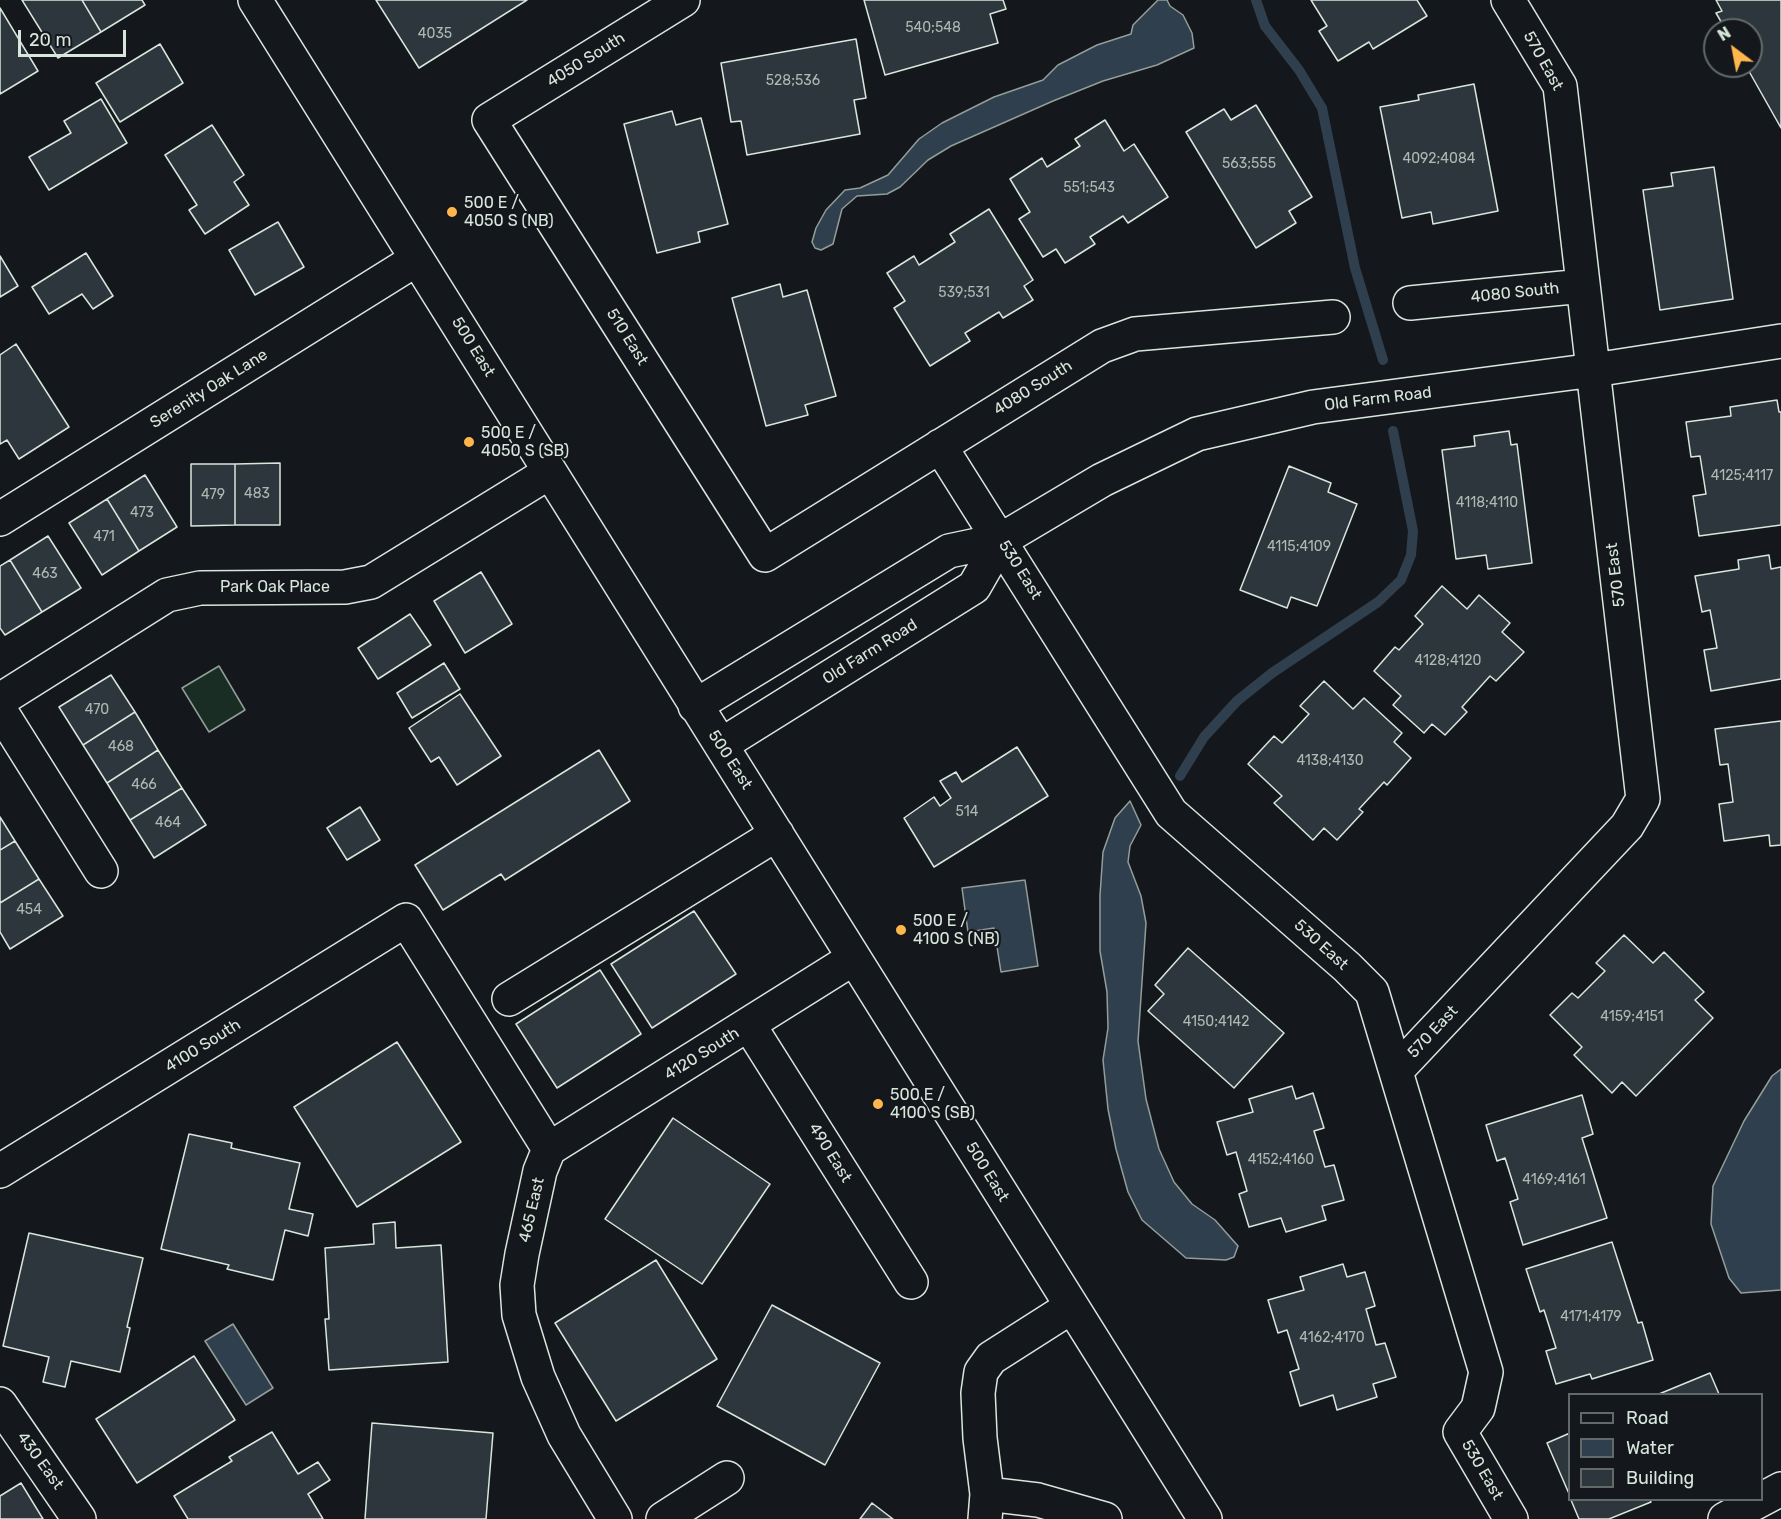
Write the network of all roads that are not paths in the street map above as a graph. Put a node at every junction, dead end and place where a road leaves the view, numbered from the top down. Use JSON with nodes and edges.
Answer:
{"nodes":[{"id":1,"x":255,"y":0,"type":"edge"},
{"id":2,"x":682,"y":0,"type":"edge"},
{"id":3,"x":1508,"y":0,"type":"edge"},
{"id":4,"x":489,"y":120,"type":"joint"},
{"id":5,"x":417,"y":259,"type":"junction"},
{"id":6,"x":1583,"y":286,"type":"junction"},
{"id":7,"x":1410,"y":303,"type":"dead end"},
{"id":8,"x":1333,"y":317,"type":"dead end"},
{"id":9,"x":1781,"y":341,"type":"edge"},
{"id":10,"x":1594,"y":370,"type":"junction"},
{"id":11,"x":940,"y":446,"type":"junction"},
{"id":12,"x":550,"y":472,"type":"junction"},
{"id":13,"x":0,"y":519,"type":"edge"},
{"id":14,"x":1001,"y":540,"type":"junction"},
{"id":15,"x":765,"y":555,"type":"joint"},
{"id":16,"x":0,"y":700,"type":"edge"},
{"id":17,"x":695,"y":706,"type":"junction"},
{"id":18,"x":0,"y":710,"type":"edge"},
{"id":19,"x":721,"y":745,"type":"junction"},
{"id":20,"x":777,"y":834,"type":"junction"},
{"id":21,"x":101,"y":871,"type":"dead end"},
{"id":22,"x":854,"y":958,"type":"junction"},
{"id":23,"x":509,"y":999,"type":"dead end"},
{"id":24,"x":749,"y":1025,"type":"junction"},
{"id":25,"x":1397,"y":1070,"type":"junction"},
{"id":26,"x":549,"y":1149,"type":"junction"},
{"id":27,"x":0,"y":1171,"type":"edge"},
{"id":28,"x":911,"y":1282,"type":"dead end"},
{"id":29,"x":1071,"y":1307,"type":"junction"},
{"id":30,"x":0,"y":1404,"type":"edge"},
{"id":31,"x":728,"y":1478,"type":"dead end"},
{"id":32,"x":1781,"y":1490,"type":"edge"},
{"id":33,"x":1763,"y":1499,"type":"edge"},
{"id":34,"x":1760,"y":1501,"type":"edge"},
{"id":35,"x":986,"y":1506,"type":"edge"},
{"id":36,"x":80,"y":1519,"type":"edge"},
{"id":37,"x":615,"y":1519,"type":"edge"},
{"id":38,"x":663,"y":1519,"type":"edge"},
{"id":39,"x":1105,"y":1519,"type":"edge"},
{"id":40,"x":1205,"y":1519,"type":"edge"},
{"id":41,"x":1511,"y":1519,"type":"edge"},
{"id":42,"x":1725,"y":1519,"type":"edge"}],
"edges":[{"from":1,"to":5,"type":"street","name":"500 East"},
{"from":2,"to":4,"type":"street","name":"4050 South"},
{"from":3,"to":6,"type":"street","name":"570 East"},
{"from":4,"to":15,"type":"street","name":"510 East"},
{"from":5,"to":12,"type":"street","name":"500 East"},
{"from":5,"to":13,"type":"street","name":"Serenity Oak Lane"},
{"from":6,"to":7,"type":"street","name":"4080 South"},
{"from":6,"to":10,"type":"street","name":"570 East"},
{"from":8,"to":11,"type":"street","name":"4080 South"},
{"from":9,"to":10,"type":"street","name":"Old Farm Road"},
{"from":10,"to":14,"type":"street","name":"Old Farm Road"},
{"from":10,"to":25,"type":"street","name":"570 East"},
{"from":11,"to":14,"type":"street","name":"530 East"},
{"from":11,"to":15,"type":"street","name":"4080 South"},
{"from":12,"to":16,"type":"street","name":"Park Oak Place"},
{"from":12,"to":17,"type":"street","name":"500 East"},
{"from":14,"to":17,"type":"street","name":"Old Farm Road"},
{"from":14,"to":19,"type":"street","name":"Old Farm Road"},
{"from":14,"to":25,"type":"street","name":"530 East"},
{"from":17,"to":19,"type":"street","name":"500 East"},
{"from":18,"to":21,"type":"street"},
{"from":19,"to":20,"type":"street","name":"500 East"},
{"from":20,"to":22,"type":"street","name":"500 East"},
{"from":20,"to":23,"type":"street"},
{"from":22,"to":24,"type":"street","name":"4120 South"},
{"from":22,"to":29,"type":"street","name":"500 East"},
{"from":24,"to":26,"type":"street","name":"4120 South"},
{"from":24,"to":28,"type":"street","name":"490 East"},
{"from":25,"to":41,"type":"street","name":"530 East"},
{"from":26,"to":27,"type":"street","name":"4100 South"},
{"from":26,"to":37,"type":"street","name":"465 East"},
{"from":29,"to":35,"type":"street"},
{"from":29,"to":40,"type":"street","name":"500 East"},
{"from":30,"to":36,"type":"street","name":"430 East"},
{"from":31,"to":38,"type":"street"},
{"from":32,"to":33,"type":"street"},
{"from":34,"to":42,"type":"street"},
{"from":35,"to":39,"type":"street"}]}
